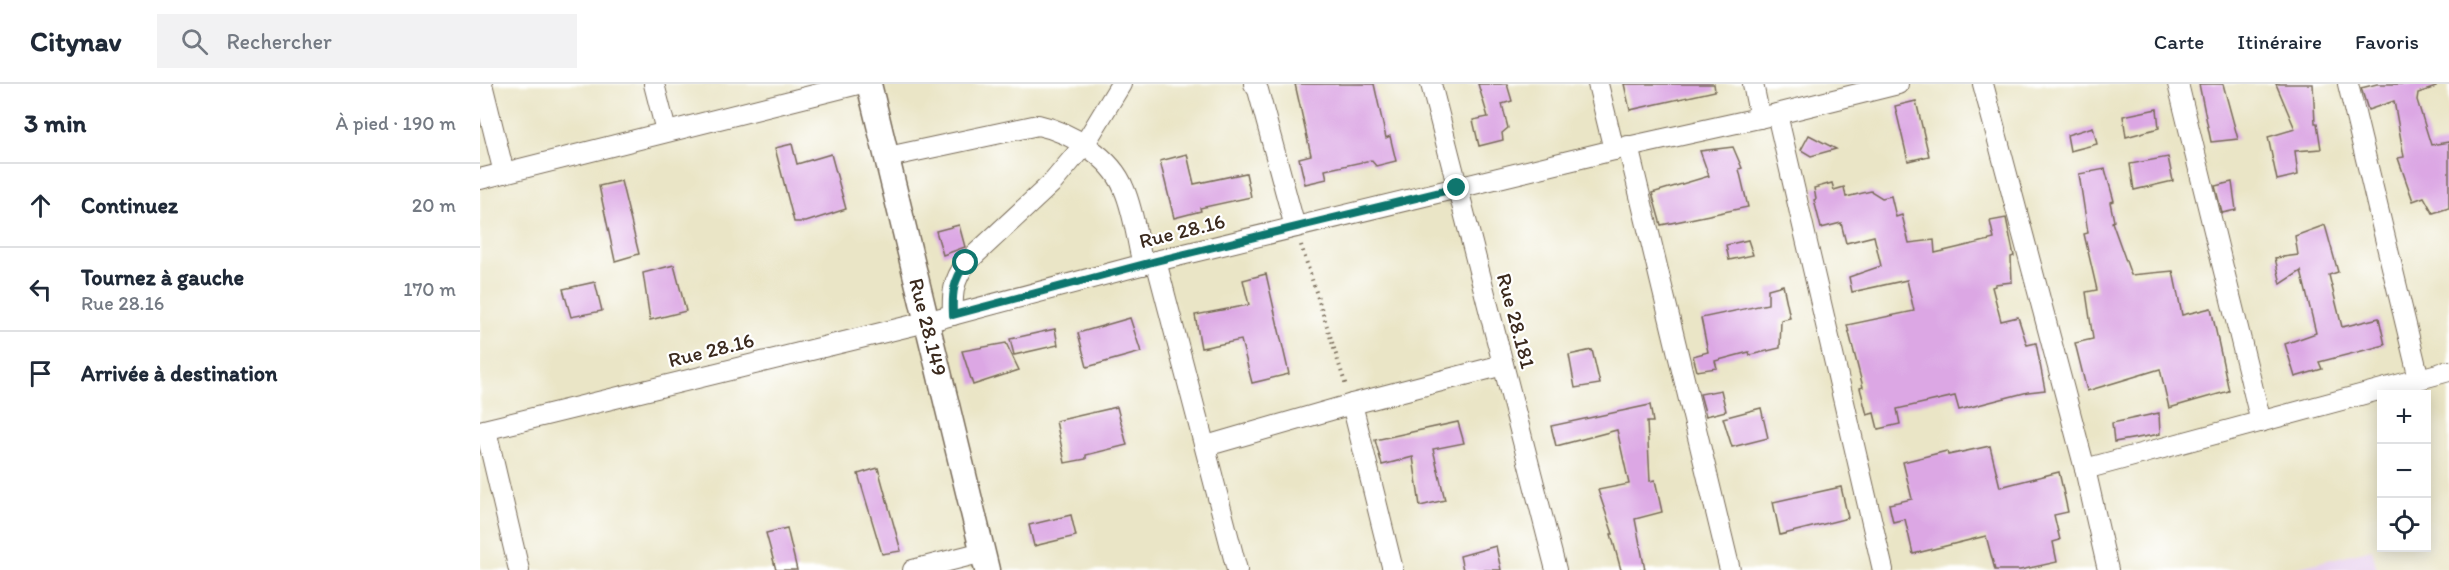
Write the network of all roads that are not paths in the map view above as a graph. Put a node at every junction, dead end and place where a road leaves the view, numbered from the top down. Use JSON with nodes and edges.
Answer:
{"nodes":[{"id":1,"x":482,"y":84,"type":"edge"},
{"id":2,"x":654,"y":84,"type":"edge"},
{"id":3,"x":858,"y":84,"type":"edge"},
{"id":4,"x":869,"y":84,"type":"edge"},
{"id":5,"x":1120,"y":84,"type":"edge"},
{"id":6,"x":1254,"y":84,"type":"edge"},
{"id":7,"x":1431,"y":84,"type":"edge"},
{"id":8,"x":1598,"y":84,"type":"edge"},
{"id":9,"x":1753,"y":84,"type":"edge"},
{"id":10,"x":1898,"y":84,"type":"edge"},
{"id":11,"x":1983,"y":84,"type":"edge"},
{"id":12,"x":2178,"y":84,"type":"edge"},
{"id":13,"x":2348,"y":84,"type":"edge"},
{"id":14,"x":1769,"y":116,"type":"junction"},
{"id":15,"x":666,"y":131,"type":"junction"},
{"id":16,"x":1084,"y":145,"type":"junction"},
{"id":17,"x":1621,"y":148,"type":"junction"},
{"id":18,"x":888,"y":157,"type":"junction"},
{"id":19,"x":504,"y":173,"type":"junction"},
{"id":20,"x":480,"y":179,"type":"edge"},
{"id":21,"x":1457,"y":188,"type":"junction"},
{"id":22,"x":1295,"y":227,"type":"junction"},
{"id":23,"x":1149,"y":263,"type":"junction"},
{"id":24,"x":953,"y":315,"type":"junction"},
{"id":25,"x":926,"y":322,"type":"junction"},
{"id":26,"x":1503,"y":365,"type":"junction"},
{"id":27,"x":2449,"y":371,"type":"edge"},
{"id":28,"x":2419,"y":379,"type":"junction"},
{"id":29,"x":1352,"y":404,"type":"junction"},
{"id":30,"x":2261,"y":422,"type":"junction"},
{"id":31,"x":483,"y":431,"type":"edge"},
{"id":32,"x":1206,"y":446,"type":"junction"},
{"id":33,"x":2085,"y":469,"type":"junction"},
{"id":34,"x":985,"y":561,"type":"edge"},
{"id":35,"x":519,"y":570,"type":"edge"},
{"id":36,"x":913,"y":570,"type":"edge"},
{"id":37,"x":1237,"y":570,"type":"edge"},
{"id":38,"x":1393,"y":570,"type":"edge"},
{"id":39,"x":1556,"y":570,"type":"edge"},
{"id":40,"x":1730,"y":570,"type":"edge"},
{"id":41,"x":1883,"y":570,"type":"edge"},
{"id":42,"x":2108,"y":570,"type":"edge"}],
"edges":[{"from":1,"to":19,"type":"street"},
{"from":2,"to":15,"type":"street"},
{"from":3,"to":15,"type":"street"},
{"from":4,"to":18,"type":"street","name":"Rue 28.149"},
{"from":5,"to":16,"type":"street"},
{"from":6,"to":22,"type":"street"},
{"from":7,"to":21,"type":"street","name":"Rue 28.181"},
{"from":8,"to":17,"type":"street"},
{"from":9,"to":14,"type":"street"},
{"from":10,"to":14,"type":"street","name":"Rue 28.16"},
{"from":11,"to":33,"type":"street"},
{"from":12,"to":30,"type":"street"},
{"from":13,"to":28,"type":"street"},
{"from":14,"to":17,"type":"street","name":"Rue 28.16"},
{"from":14,"to":41,"type":"street"},
{"from":15,"to":19,"type":"street"},
{"from":16,"to":18,"type":"street"},
{"from":16,"to":23,"type":"street"},
{"from":16,"to":24,"type":"street"},
{"from":17,"to":21,"type":"street","name":"Rue 28.16"},
{"from":17,"to":40,"type":"street"},
{"from":18,"to":25,"type":"street","name":"Rue 28.149"},
{"from":19,"to":20,"type":"street"},
{"from":21,"to":22,"type":"street","name":"Rue 28.16"},
{"from":21,"to":26,"type":"street","name":"Rue 28.181"},
{"from":22,"to":23,"type":"street","name":"Rue 28.16"},
{"from":23,"to":24,"type":"street","name":"Rue 28.16"},
{"from":23,"to":32,"type":"street"},
{"from":24,"to":25,"type":"street","name":"Rue 28.16"},
{"from":25,"to":31,"type":"street","name":"Rue 28.16"},
{"from":25,"to":34,"type":"street","name":"Rue 28.149"},
{"from":26,"to":29,"type":"street"},
{"from":26,"to":39,"type":"street","name":"Rue 28.181"},
{"from":27,"to":28,"type":"street"},
{"from":28,"to":30,"type":"street"},
{"from":29,"to":32,"type":"street"},
{"from":29,"to":38,"type":"street"},
{"from":30,"to":33,"type":"street"},
{"from":31,"to":35,"type":"street"},
{"from":32,"to":37,"type":"street"},
{"from":33,"to":42,"type":"street"},
{"from":34,"to":36,"type":"street"}]}
